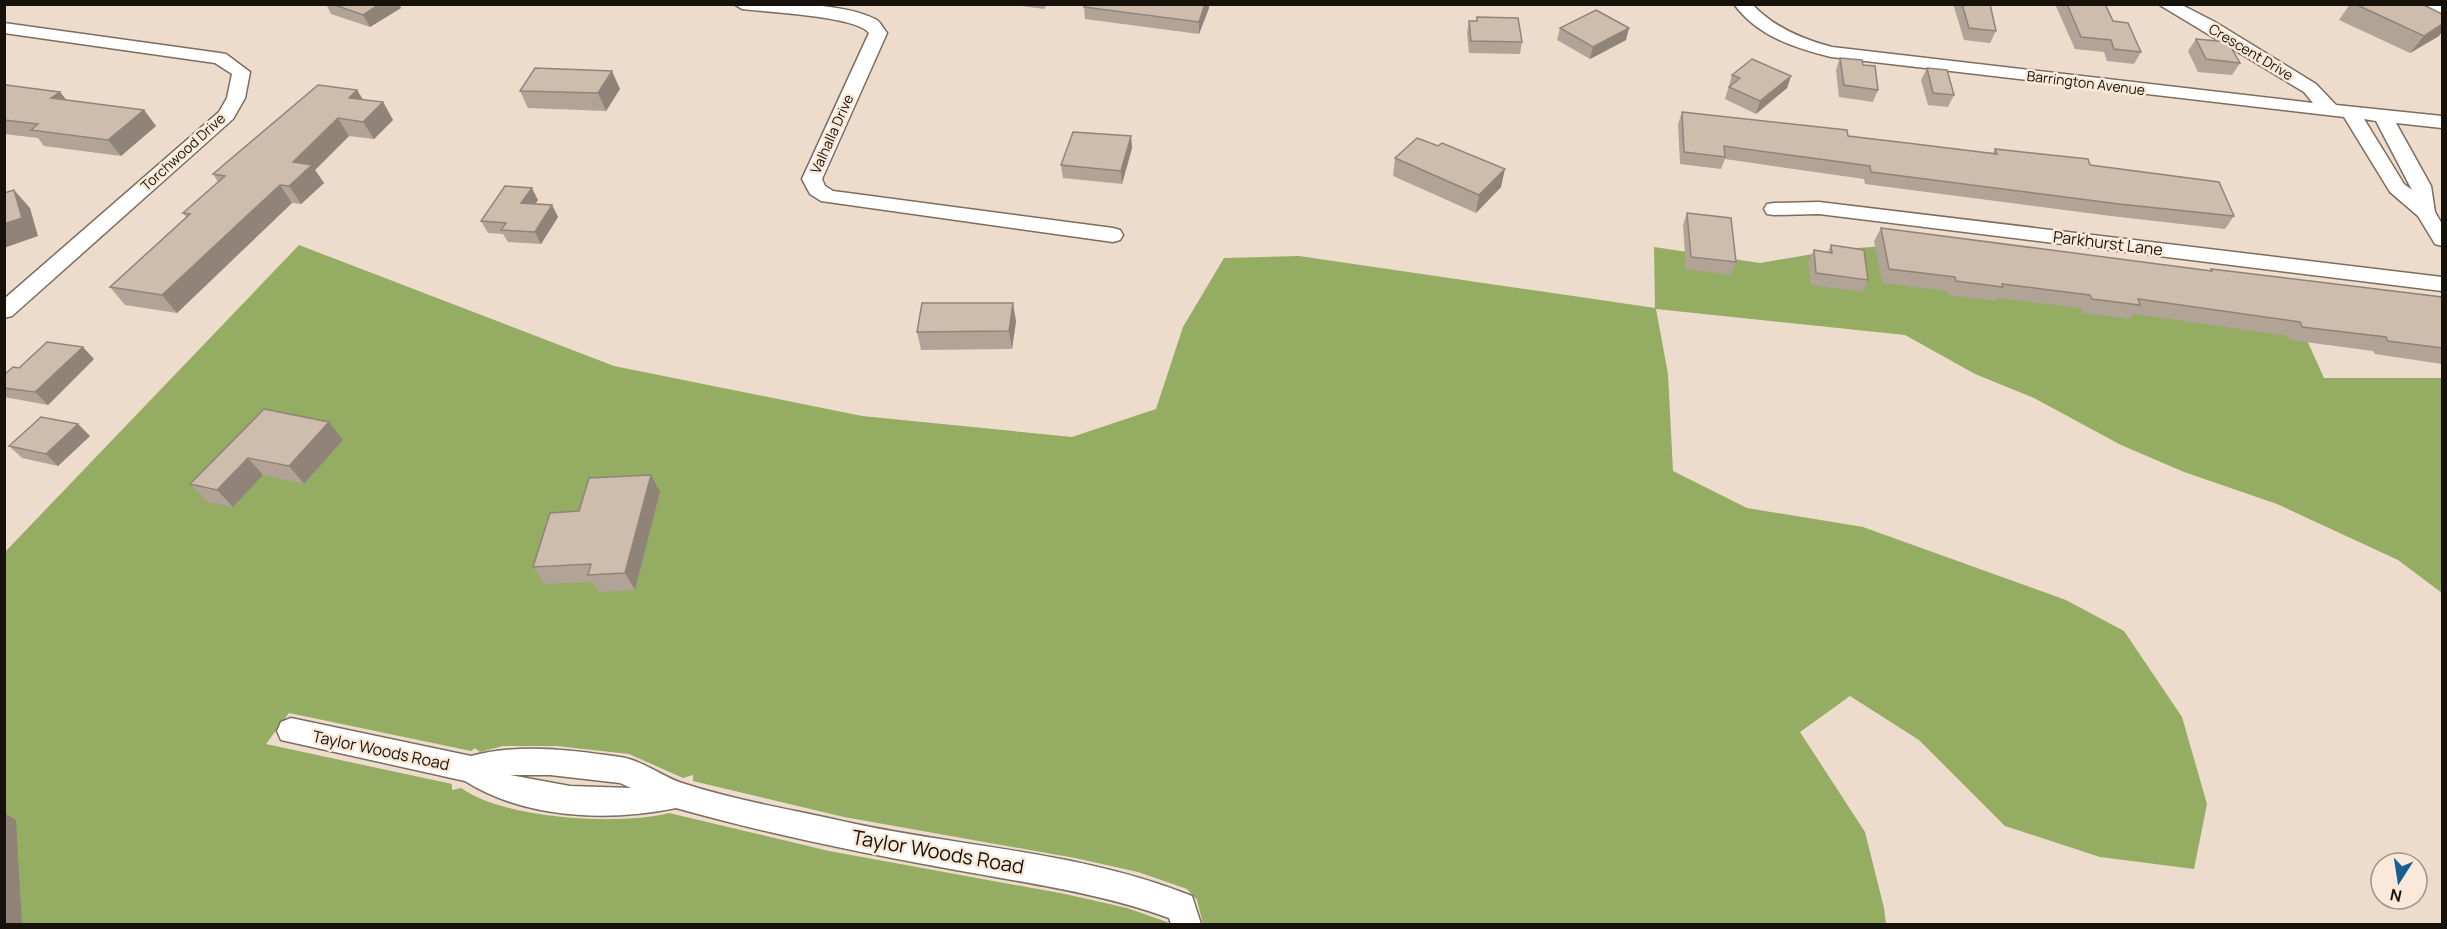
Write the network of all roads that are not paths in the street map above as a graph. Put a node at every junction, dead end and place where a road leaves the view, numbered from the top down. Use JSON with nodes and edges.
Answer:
{"nodes":[{"id":1,"x":742,"y":4,"type":"edge"},
{"id":2,"x":1742,"y":4,"type":"edge"},
{"id":3,"x":2166,"y":4,"type":"edge"},
{"id":4,"x":2430,"y":4,"type":"edge"},
{"id":5,"x":2442,"y":10,"type":"edge"},
{"id":6,"x":4,"y":28,"type":"edge"},
{"id":7,"x":2329,"y":109,"type":"junction"},
{"id":8,"x":2351,"y":113,"type":"junction"},
{"id":9,"x":2383,"y":116,"type":"junction"},
{"id":10,"x":2442,"y":122,"type":"edge"},
{"id":11,"x":1774,"y":209,"type":"dead end"},
{"id":12,"x":2425,"y":212,"type":"junction"},
{"id":13,"x":1113,"y":235,"type":"dead end"},
{"id":14,"x":2442,"y":239,"type":"edge"},
{"id":15,"x":2442,"y":284,"type":"edge"},
{"id":16,"x":4,"y":310,"type":"edge"},
{"id":17,"x":291,"y":731,"type":"dead end"},
{"id":18,"x":1186,"y":924,"type":"edge"}],
"edges":[{"from":1,"to":13,"type":"street","name":"Valhalla Drive"},
{"from":2,"to":7,"type":"street","name":"Barrington Avenue"},
{"from":3,"to":7,"type":"street","name":"Crescent Drive"},
{"from":4,"to":5,"type":"street"},
{"from":6,"to":16,"type":"street","name":"Torchwood Drive"},
{"from":7,"to":8,"type":"street","name":"Barrington Avenue"},
{"from":8,"to":9,"type":"street","name":"Barrington Avenue"},
{"from":8,"to":12,"type":"street"},
{"from":9,"to":10,"type":"street","name":"Barrington Avenue"},
{"from":9,"to":12,"type":"street"},
{"from":11,"to":15,"type":"street","name":"Parkhurst Lane"},
{"from":12,"to":14,"type":"street"},
{"from":17,"to":18,"type":"street","name":"Taylor Woods Road"}]}
